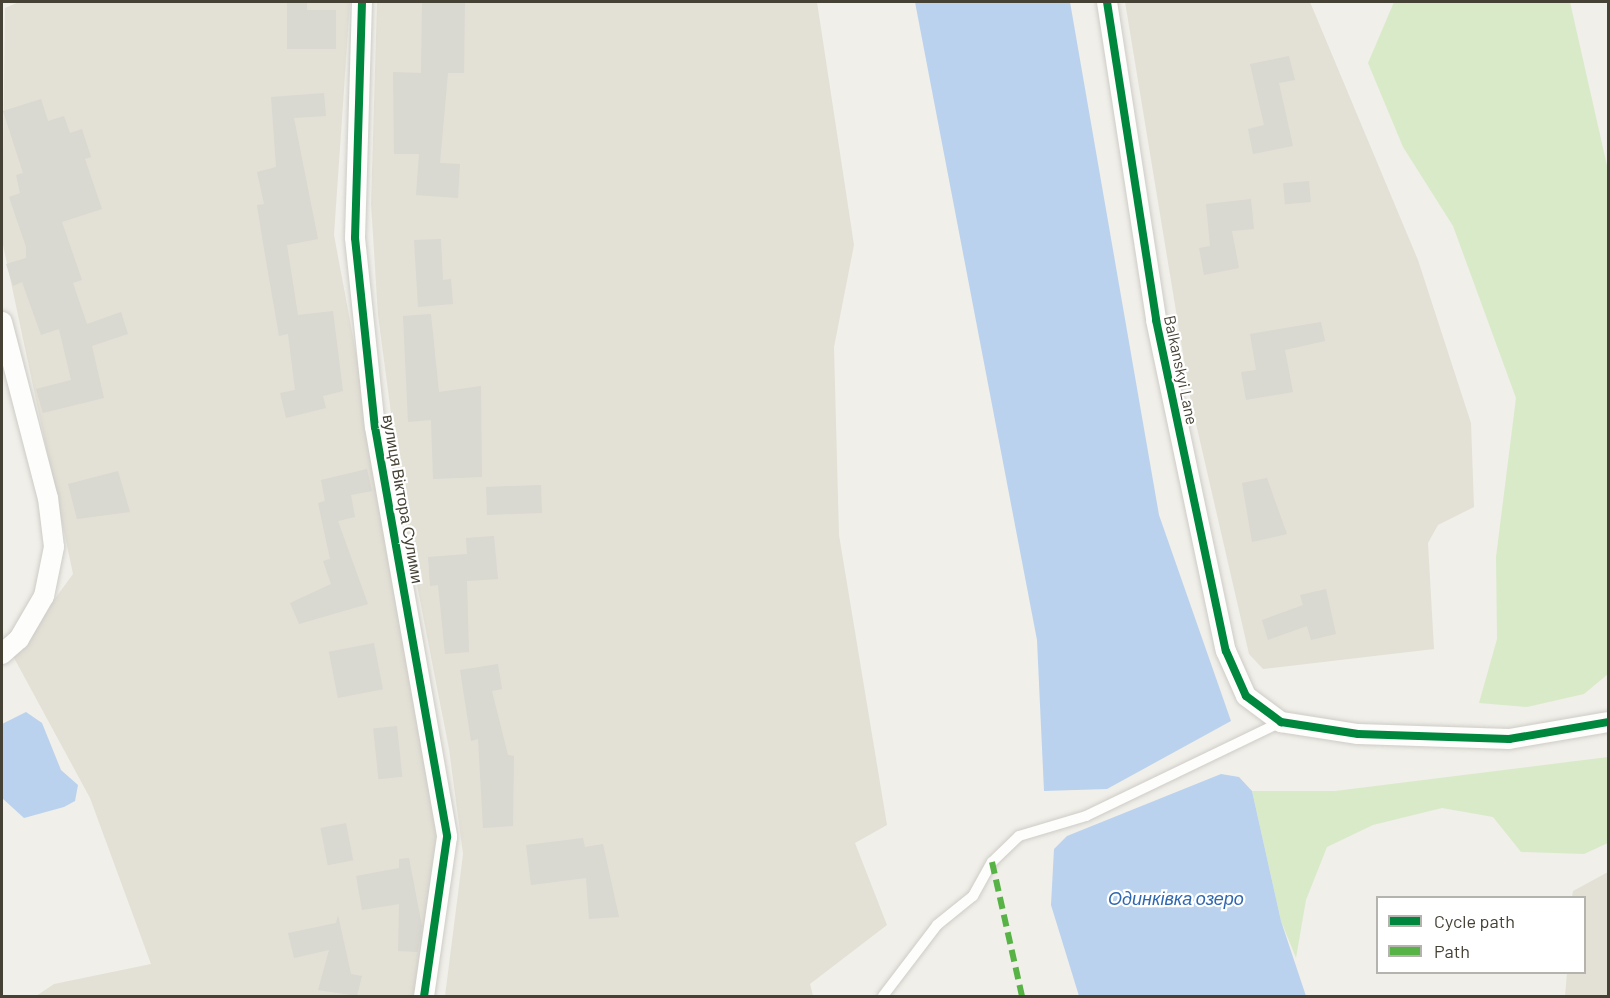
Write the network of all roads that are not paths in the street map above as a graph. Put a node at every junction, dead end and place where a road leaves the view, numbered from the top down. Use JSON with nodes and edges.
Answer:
{"nodes":[{"id":1,"x":362,"y":2,"type":"edge"},
{"id":2,"x":1107,"y":2,"type":"edge"},
{"id":3,"x":2,"y":322,"type":"edge"},
{"id":4,"x":2,"y":654,"type":"edge"},
{"id":5,"x":1281,"y":722,"type":"junction"},
{"id":6,"x":1608,"y":722,"type":"edge"},
{"id":7,"x":424,"y":996,"type":"edge"},
{"id":8,"x":883,"y":996,"type":"edge"}],
"edges":[{"from":1,"to":7,"type":"street","name":"вулиця Віктора Сулими"},
{"from":2,"to":5,"type":"street","name":"Balkanskyi Lane"},
{"from":3,"to":4,"type":"street"},
{"from":5,"to":6,"type":"street"},
{"from":5,"to":8,"type":"lane"}]}
